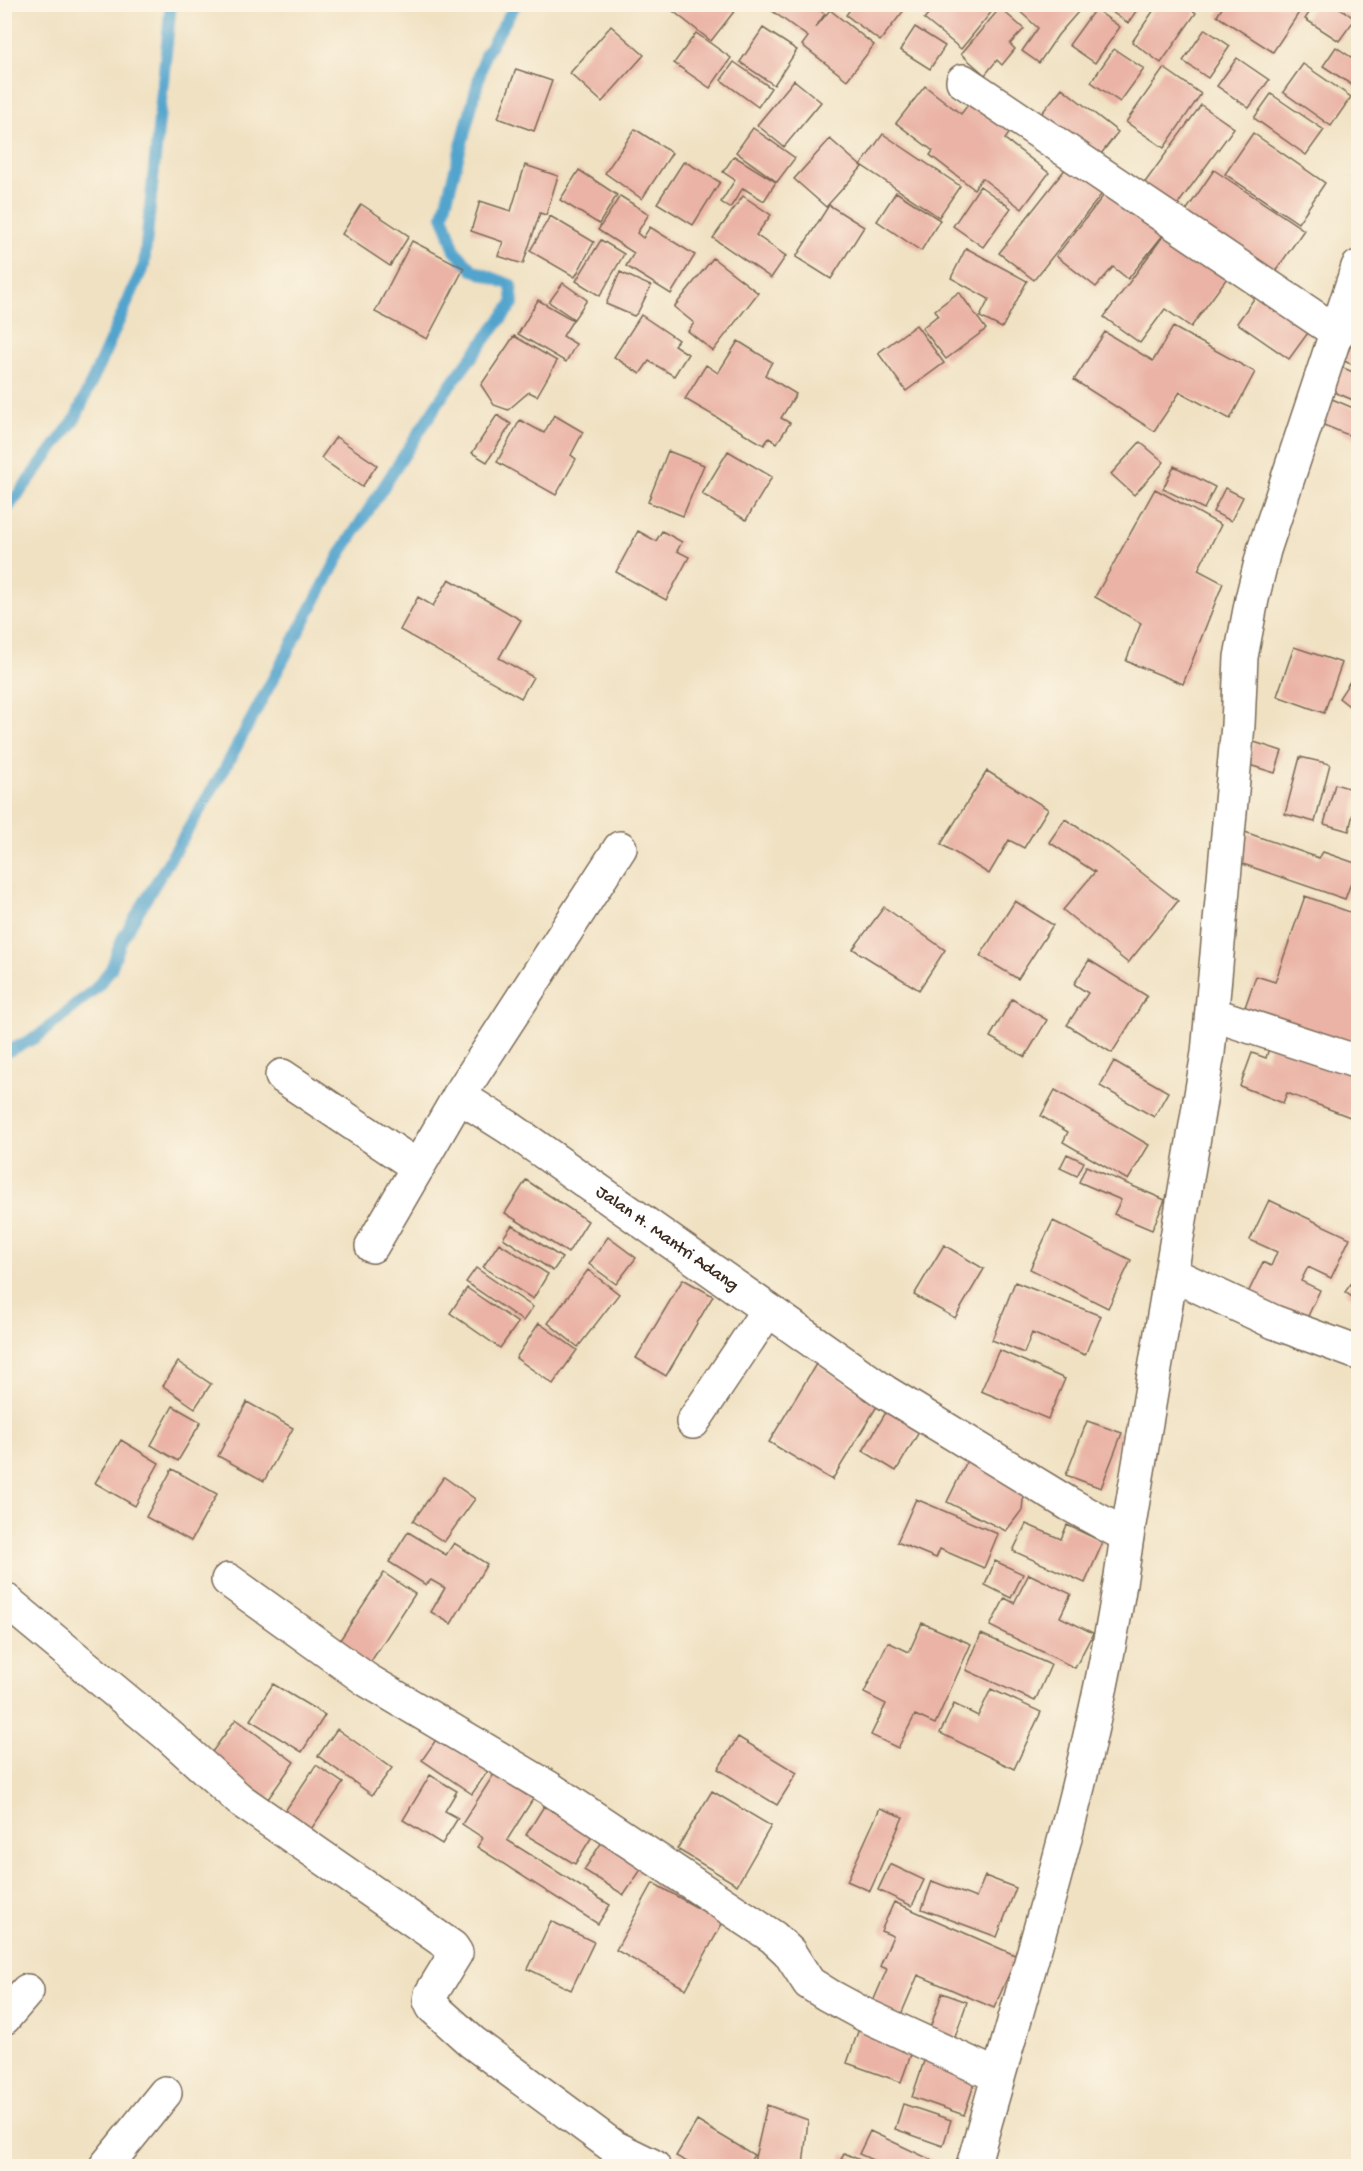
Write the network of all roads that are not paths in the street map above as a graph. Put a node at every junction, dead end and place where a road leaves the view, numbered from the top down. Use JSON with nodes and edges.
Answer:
{"nodes":[{"id":1,"x":963,"y":81,"type":"dead end"},
{"id":2,"x":1359,"y":267,"type":"edge"},
{"id":3,"x":1338,"y":333,"type":"junction"},
{"id":4,"x":620,"y":848,"type":"dead end"},
{"id":5,"x":1212,"y":1014,"type":"junction"},
{"id":6,"x":1359,"y":1062,"type":"edge"},
{"id":7,"x":282,"y":1076,"type":"dead end"},
{"id":8,"x":459,"y":1096,"type":"junction"},
{"id":9,"x":418,"y":1167,"type":"junction"},
{"id":10,"x":372,"y":1246,"type":"dead end"},
{"id":11,"x":1172,"y":1274,"type":"junction"},
{"id":12,"x":768,"y":1310,"type":"junction"},
{"id":13,"x":1359,"y":1353,"type":"edge"},
{"id":14,"x":693,"y":1422,"type":"dead end"},
{"id":15,"x":1127,"y":1536,"type":"junction"},
{"id":16,"x":228,"y":1580,"type":"dead end"},
{"id":17,"x":4,"y":1599,"type":"edge"},
{"id":18,"x":27,"y":1991,"type":"dead end"},
{"id":19,"x":4,"y":2018,"type":"edge"},
{"id":20,"x":998,"y":2076,"type":"junction"},
{"id":21,"x":165,"y":2093,"type":"dead end"},
{"id":22,"x":106,"y":2166,"type":"edge"},
{"id":23,"x":652,"y":2166,"type":"edge"},
{"id":24,"x":973,"y":2166,"type":"edge"}],
"edges":[{"from":1,"to":3,"type":"street"},
{"from":2,"to":3,"type":"street"},
{"from":3,"to":5,"type":"street"},
{"from":4,"to":8,"type":"street"},
{"from":5,"to":6,"type":"street"},
{"from":5,"to":11,"type":"street"},
{"from":7,"to":9,"type":"street"},
{"from":8,"to":9,"type":"street"},
{"from":8,"to":12,"type":"street","name":"Jalan H. Mantri Adang"},
{"from":9,"to":10,"type":"street"},
{"from":11,"to":13,"type":"street"},
{"from":11,"to":15,"type":"street"},
{"from":12,"to":14,"type":"street"},
{"from":12,"to":15,"type":"street","name":"Jalan H. Mantri Adang"},
{"from":15,"to":20,"type":"street"},
{"from":16,"to":20,"type":"street"},
{"from":17,"to":23,"type":"street"},
{"from":18,"to":19,"type":"street"},
{"from":20,"to":24,"type":"street"},
{"from":21,"to":22,"type":"street"}]}
